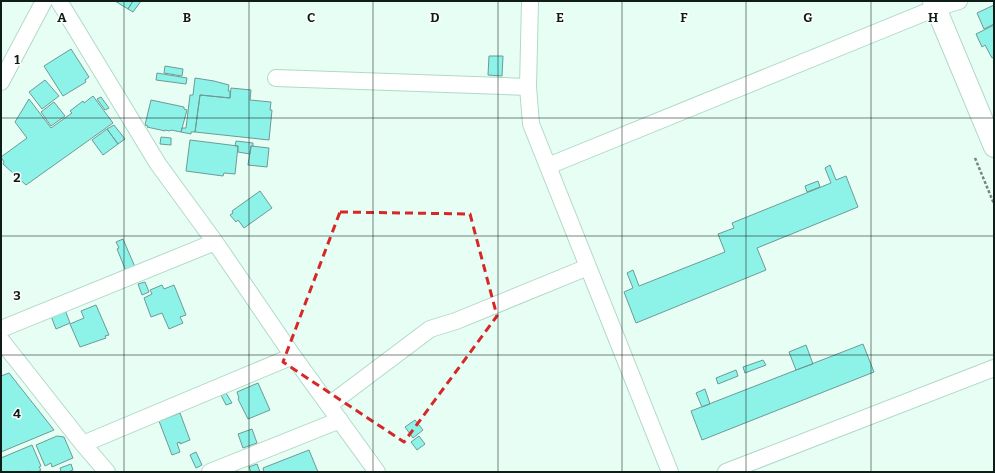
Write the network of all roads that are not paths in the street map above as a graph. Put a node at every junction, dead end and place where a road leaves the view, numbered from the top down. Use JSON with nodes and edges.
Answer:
{"nodes":[{"id":1,"x":44,"y":1,"type":"edge"},
{"id":2,"x":59,"y":1,"type":"edge"},
{"id":3,"x":530,"y":1,"type":"edge"},
{"id":4,"x":959,"y":1,"type":"edge"},
{"id":5,"x":935,"y":5,"type":"edge"},
{"id":6,"x":276,"y":78,"type":"dead end"},
{"id":7,"x":1,"y":82,"type":"edge"},
{"id":8,"x":528,"y":87,"type":"junction"},
{"id":9,"x":994,"y":147,"type":"edge"},
{"id":10,"x":548,"y":166,"type":"junction"},
{"id":11,"x":215,"y":242,"type":"junction"},
{"id":12,"x":588,"y":267,"type":"junction"},
{"id":13,"x":1,"y":329,"type":"edge"},
{"id":14,"x":1,"y":340,"type":"edge"},
{"id":15,"x":293,"y":356,"type":"junction"},
{"id":16,"x":994,"y":368,"type":"edge"},
{"id":17,"x":329,"y":405,"type":"junction"},
{"id":18,"x":340,"y":420,"type":"junction"},
{"id":19,"x":83,"y":444,"type":"junction"},
{"id":20,"x":108,"y":472,"type":"edge"},
{"id":21,"x":210,"y":472,"type":"edge"},
{"id":22,"x":377,"y":472,"type":"edge"},
{"id":23,"x":670,"y":472,"type":"edge"},
{"id":24,"x":726,"y":472,"type":"edge"}],
"edges":[{"from":1,"to":7,"type":"street"},
{"from":2,"to":11,"type":"street"},
{"from":3,"to":8,"type":"street"},
{"from":4,"to":5,"type":"street"},
{"from":5,"to":9,"type":"street"},
{"from":5,"to":10,"type":"street"},
{"from":6,"to":8,"type":"street"},
{"from":8,"to":10,"type":"street"},
{"from":10,"to":12,"type":"street"},
{"from":11,"to":13,"type":"street"},
{"from":11,"to":15,"type":"street"},
{"from":12,"to":17,"type":"street"},
{"from":12,"to":23,"type":"street"},
{"from":14,"to":19,"type":"street"},
{"from":15,"to":17,"type":"street"},
{"from":15,"to":19,"type":"street"},
{"from":16,"to":24,"type":"street"},
{"from":17,"to":18,"type":"street"},
{"from":18,"to":21,"type":"street"},
{"from":18,"to":22,"type":"street"},
{"from":19,"to":20,"type":"street"}]}
